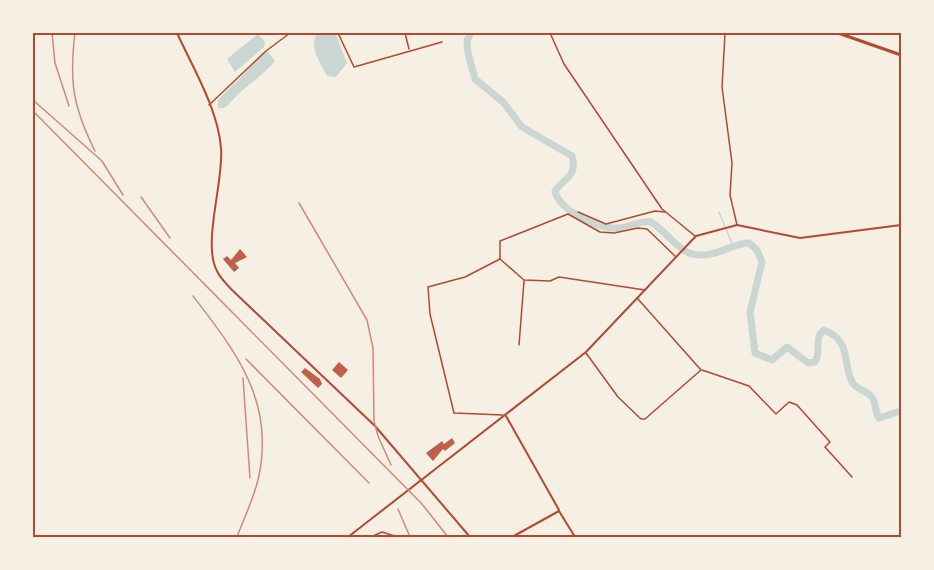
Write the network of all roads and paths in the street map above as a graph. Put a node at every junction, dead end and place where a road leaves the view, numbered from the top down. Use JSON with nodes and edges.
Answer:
{"nodes":[{"id":1,"x":177,"y":33,"type":"edge"},
{"id":2,"x":290,"y":33,"type":"edge"},
{"id":3,"x":338,"y":33,"type":"edge"},
{"id":4,"x":405,"y":33,"type":"edge"},
{"id":5,"x":550,"y":33,"type":"edge"},
{"id":6,"x":725,"y":33,"type":"edge"},
{"id":7,"x":838,"y":33,"type":"edge"},
{"id":8,"x":847,"y":35,"type":"edge"},
{"id":9,"x":442,"y":42,"type":"dead end"},
{"id":10,"x":409,"y":49,"type":"junction"},
{"id":11,"x":901,"y":55,"type":"edge"},
{"id":12,"x":209,"y":105,"type":"junction"},
{"id":13,"x":578,"y":212,"type":"dead end"},
{"id":14,"x":666,"y":212,"type":"junction"},
{"id":15,"x":737,"y":225,"type":"junction"},
{"id":16,"x":901,"y":225,"type":"edge"},
{"id":17,"x":696,"y":236,"type":"junction"},
{"id":18,"x":676,"y":255,"type":"junction"},
{"id":19,"x":501,"y":259,"type":"junction"},
{"id":20,"x":524,"y":280,"type":"junction"},
{"id":21,"x":646,"y":290,"type":"junction"},
{"id":22,"x":638,"y":299,"type":"junction"},
{"id":23,"x":519,"y":345,"type":"dead end"},
{"id":24,"x":586,"y":352,"type":"junction"},
{"id":25,"x":701,"y":370,"type":"junction"},
{"id":26,"x":507,"y":416,"type":"junction"},
{"id":27,"x":852,"y":477,"type":"dead end"},
{"id":28,"x":559,"y":511,"type":"junction"},
{"id":29,"x":348,"y":537,"type":"edge"},
{"id":30,"x":371,"y":537,"type":"edge"},
{"id":31,"x":399,"y":537,"type":"edge"},
{"id":32,"x":470,"y":537,"type":"edge"},
{"id":33,"x":512,"y":537,"type":"edge"},
{"id":34,"x":575,"y":537,"type":"edge"}],
"edges":[{"from":1,"to":12,"type":"street"},
{"from":2,"to":12,"type":"street"},
{"from":3,"to":10,"type":"street"},
{"from":4,"to":10,"type":"street"},
{"from":5,"to":14,"type":"street"},
{"from":6,"to":15,"type":"street"},
{"from":7,"to":8,"type":"main road"},
{"from":8,"to":11,"type":"main road"},
{"from":9,"to":10,"type":"street"},
{"from":12,"to":32,"type":"street"},
{"from":13,"to":14,"type":"street"},
{"from":14,"to":17,"type":"street"},
{"from":15,"to":16,"type":"street"},
{"from":15,"to":17,"type":"street"},
{"from":17,"to":18,"type":"street"},
{"from":18,"to":19,"type":"street"},
{"from":18,"to":21,"type":"street"},
{"from":19,"to":20,"type":"street"},
{"from":19,"to":26,"type":"street"},
{"from":20,"to":21,"type":"street"},
{"from":20,"to":23,"type":"street"},
{"from":21,"to":22,"type":"street"},
{"from":22,"to":24,"type":"street"},
{"from":22,"to":25,"type":"street"},
{"from":24,"to":25,"type":"street"},
{"from":24,"to":26,"type":"street"},
{"from":25,"to":27,"type":"street"},
{"from":26,"to":28,"type":"street"},
{"from":26,"to":29,"type":"street"},
{"from":28,"to":33,"type":"street"},
{"from":28,"to":34,"type":"street"},
{"from":30,"to":31,"type":"street"}]}
